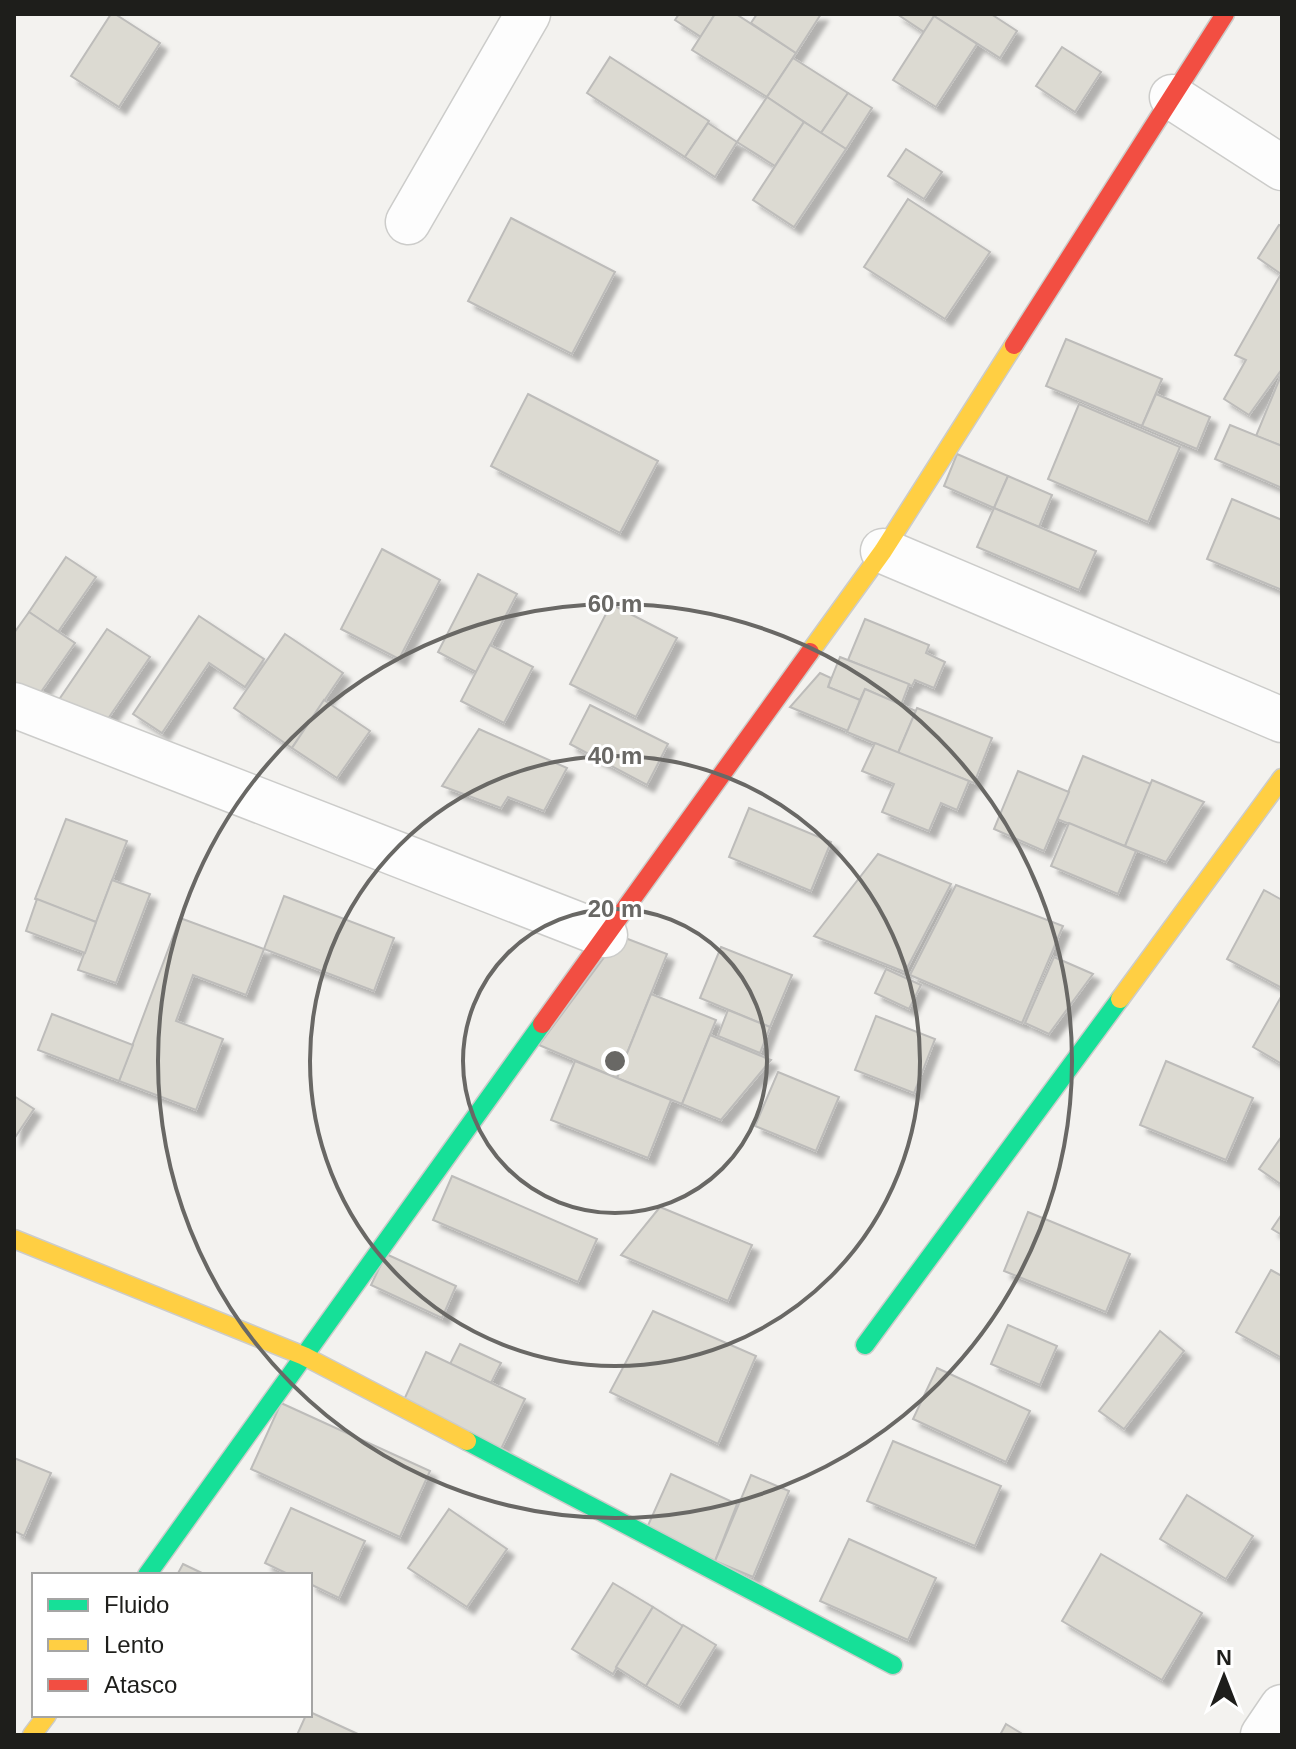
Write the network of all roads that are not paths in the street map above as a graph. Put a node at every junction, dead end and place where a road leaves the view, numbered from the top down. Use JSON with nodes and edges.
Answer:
{"nodes":[{"id":1,"x":528,"y":14,"type":"edge"},
{"id":2,"x":1225,"y":14,"type":"edge"},
{"id":3,"x":1172,"y":97,"type":"junction"},
{"id":4,"x":1282,"y":168,"type":"edge"},
{"id":5,"x":408,"y":222,"type":"dead end"},
{"id":6,"x":883,"y":551,"type":"junction"},
{"id":7,"x":14,"y":705,"type":"edge"},
{"id":8,"x":1282,"y":720,"type":"edge"},
{"id":9,"x":1282,"y":778,"type":"edge"},
{"id":10,"x":605,"y":935,"type":"junction"},
{"id":11,"x":14,"y":1239,"type":"edge"},
{"id":12,"x":865,"y":1345,"type":"dead end"},
{"id":13,"x":304,"y":1356,"type":"junction"},
{"id":14,"x":148,"y":1573,"type":"edge"},
{"id":15,"x":893,"y":1665,"type":"dead end"},
{"id":16,"x":1282,"y":1707,"type":"edge"},
{"id":17,"x":46,"y":1717,"type":"edge"},
{"id":18,"x":32,"y":1735,"type":"edge"},
{"id":19,"x":1263,"y":1735,"type":"edge"}],
"edges":[{"from":1,"to":5,"type":"street"},
{"from":2,"to":3,"type":"street"},
{"from":3,"to":4,"type":"street"},
{"from":3,"to":6,"type":"street"},
{"from":6,"to":8,"type":"street"},
{"from":6,"to":10,"type":"street"},
{"from":7,"to":10,"type":"street"},
{"from":9,"to":12,"type":"street"},
{"from":10,"to":13,"type":"street"},
{"from":11,"to":13,"type":"street"},
{"from":13,"to":14,"type":"street"},
{"from":13,"to":15,"type":"street"},
{"from":16,"to":19,"type":"street"},
{"from":17,"to":18,"type":"street"}]}
